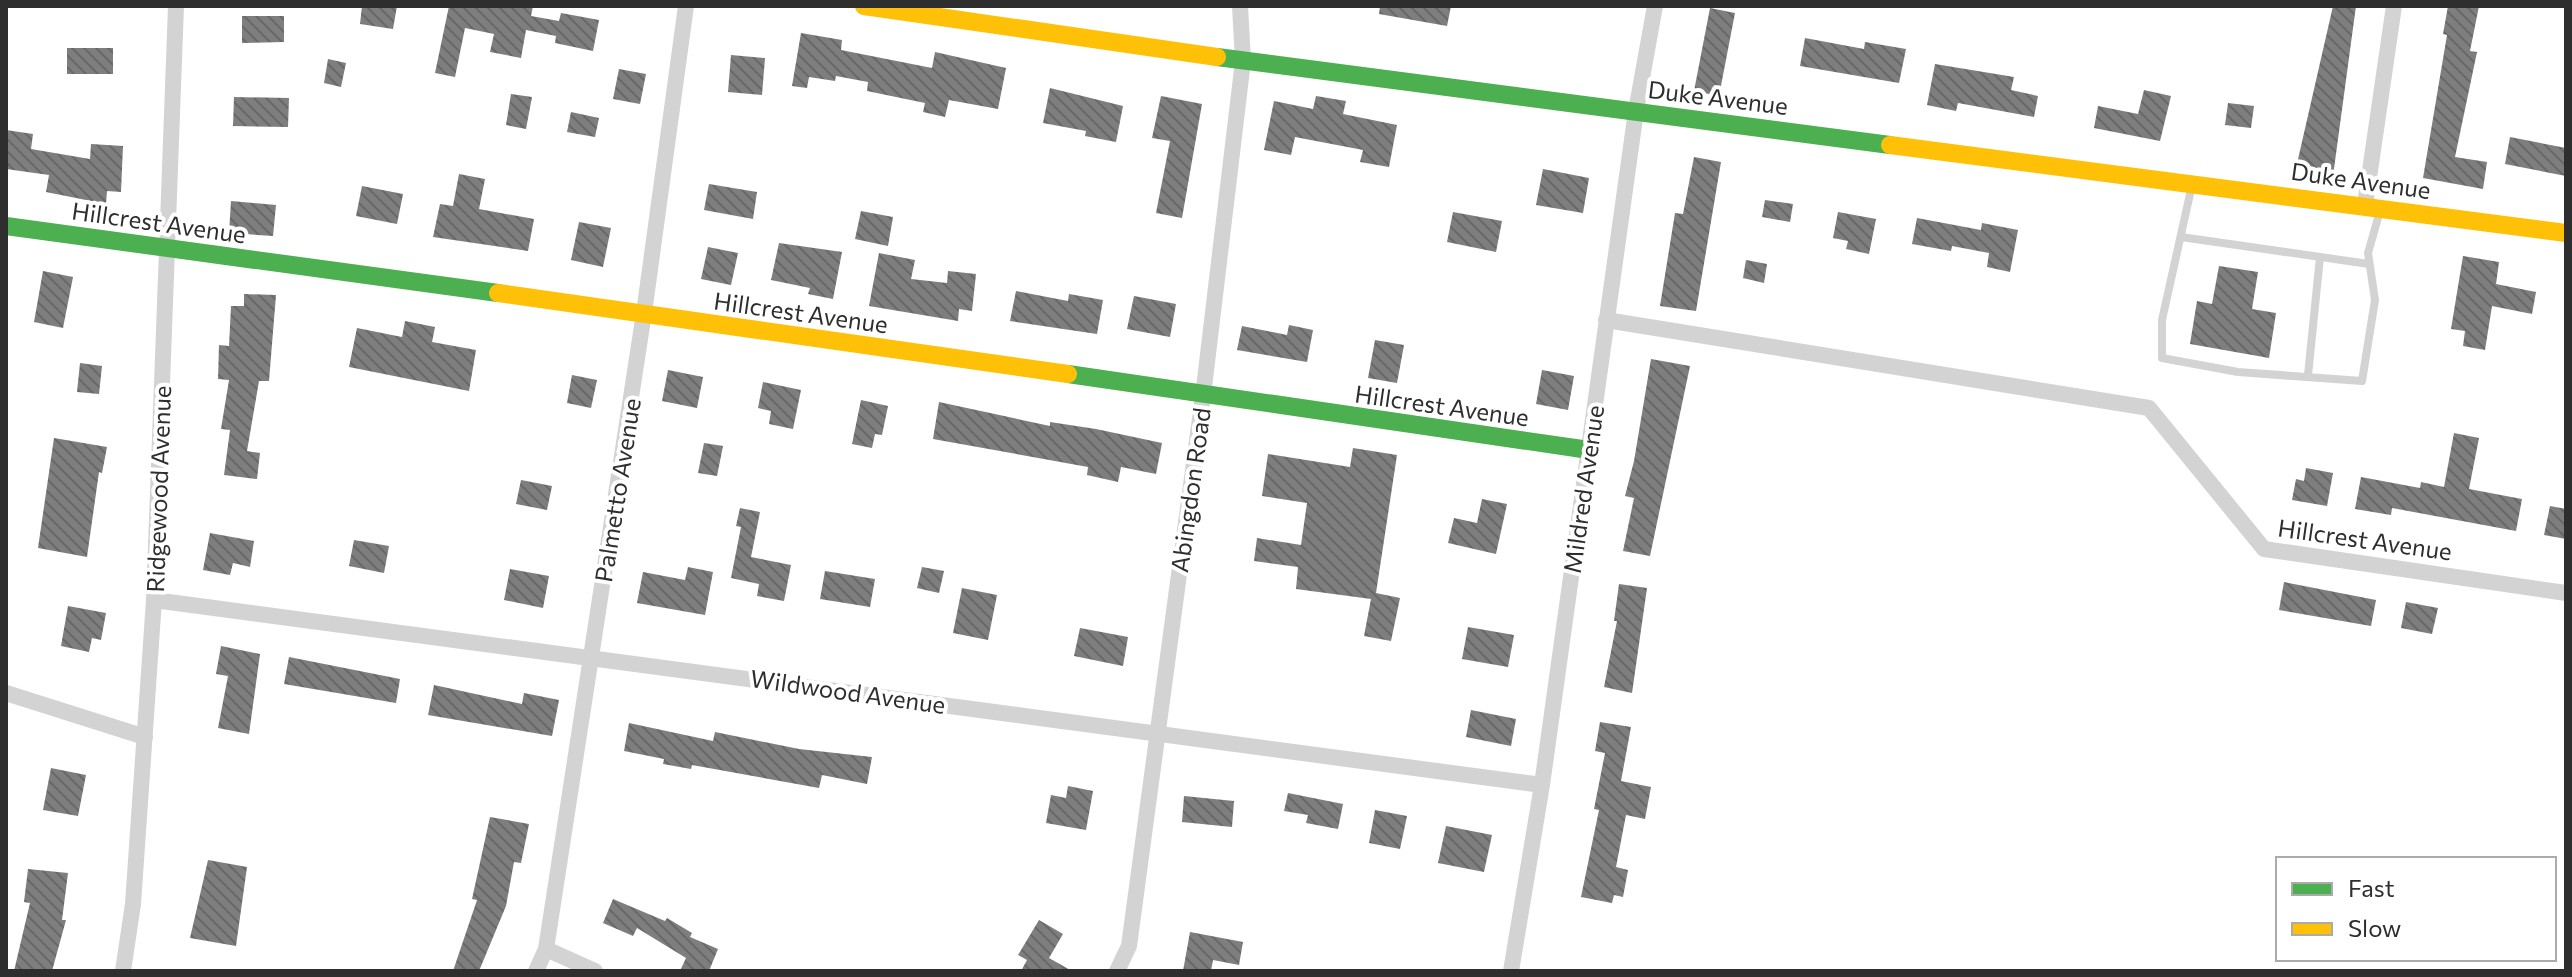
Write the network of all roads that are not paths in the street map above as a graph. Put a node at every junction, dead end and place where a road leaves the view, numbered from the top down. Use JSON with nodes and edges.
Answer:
{"nodes":[{"id":1,"x":176,"y":6,"type":"edge"},
{"id":2,"x":686,"y":6,"type":"edge"},
{"id":3,"x":864,"y":6,"type":"edge"},
{"id":4,"x":1240,"y":6,"type":"edge"},
{"id":5,"x":1655,"y":6,"type":"edge"},
{"id":6,"x":2394,"y":6,"type":"edge"},
{"id":7,"x":939,"y":11,"type":"edge"},
{"id":8,"x":1243,"y":61,"type":"junction"},
{"id":9,"x":1636,"y":111,"type":"junction"},
{"id":10,"x":2192,"y":182,"type":"junction"},
{"id":11,"x":2373,"y":206,"type":"junction"},
{"id":12,"x":6,"y":226,"type":"edge"},
{"id":13,"x":2566,"y":233,"type":"edge"},
{"id":14,"x":2181,"y":237,"type":"junction"},
{"id":15,"x":166,"y":248,"type":"junction"},
{"id":16,"x":2320,"y":257,"type":"junction"},
{"id":17,"x":2369,"y":264,"type":"junction"},
{"id":18,"x":644,"y":313,"type":"junction"},
{"id":19,"x":1606,"y":320,"type":"junction"},
{"id":20,"x":2308,"y":375,"type":"junction"},
{"id":21,"x":1203,"y":396,"type":"junction"},
{"id":22,"x":1589,"y":450,"type":"junction"},
{"id":23,"x":2566,"y":593,"type":"edge"},
{"id":24,"x":154,"y":600,"type":"junction"},
{"id":25,"x":591,"y":655,"type":"junction"},
{"id":26,"x":6,"y":693,"type":"edge"},
{"id":27,"x":1155,"y":734,"type":"junction"},
{"id":28,"x":145,"y":737,"type":"junction"},
{"id":29,"x":1542,"y":785,"type":"junction"},
{"id":30,"x":546,"y":949,"type":"junction"},
{"id":31,"x":1515,"y":969,"type":"edge"},
{"id":32,"x":123,"y":971,"type":"edge"},
{"id":33,"x":536,"y":971,"type":"edge"},
{"id":34,"x":595,"y":971,"type":"edge"},
{"id":35,"x":1117,"y":971,"type":"edge"}],
"edges":[{"from":1,"to":15,"type":"street","name":"Ridgewood Avenue"},
{"from":2,"to":18,"type":"street","name":"Palmetto Avenue"},
{"from":3,"to":7,"type":"street","name":"Duke Avenue"},
{"from":4,"to":8,"type":"street","name":"Abingdon Road"},
{"from":5,"to":9,"type":"street","name":"Mildred Avenue"},
{"from":6,"to":11,"type":"street"},
{"from":7,"to":8,"type":"street","name":"Duke Avenue"},
{"from":8,"to":9,"type":"street","name":"Duke Avenue"},
{"from":8,"to":21,"type":"street","name":"Abingdon Road"},
{"from":9,"to":10,"type":"street","name":"Duke Avenue"},
{"from":9,"to":19,"type":"street","name":"Mildred Avenue"},
{"from":10,"to":11,"type":"street","name":"Duke Avenue"},
{"from":10,"to":14,"type":"lane"},
{"from":11,"to":13,"type":"street","name":"Duke Avenue"},
{"from":11,"to":17,"type":"lane"},
{"from":12,"to":15,"type":"street","name":"Hillcrest Avenue"},
{"from":14,"to":16,"type":"lane"},
{"from":14,"to":20,"type":"lane"},
{"from":15,"to":18,"type":"street","name":"Hillcrest Avenue"},
{"from":15,"to":24,"type":"street","name":"Ridgewood Avenue"},
{"from":16,"to":17,"type":"lane"},
{"from":16,"to":20,"type":"lane"},
{"from":17,"to":20,"type":"lane"},
{"from":18,"to":21,"type":"street","name":"Hillcrest Avenue"},
{"from":18,"to":25,"type":"street","name":"Palmetto Avenue"},
{"from":19,"to":22,"type":"street","name":"Mildred Avenue"},
{"from":19,"to":23,"type":"street","name":"Hillcrest Avenue"},
{"from":21,"to":22,"type":"street","name":"Hillcrest Avenue"},
{"from":21,"to":27,"type":"street","name":"Abingdon Road"},
{"from":22,"to":29,"type":"street","name":"Mildred Avenue"},
{"from":24,"to":25,"type":"street","name":"Wildwood Avenue"},
{"from":24,"to":28,"type":"street","name":"Ridgewood Avenue"},
{"from":25,"to":27,"type":"street","name":"Wildwood Avenue"},
{"from":25,"to":30,"type":"street","name":"Palmetto Avenue"},
{"from":26,"to":28,"type":"street"},
{"from":27,"to":29,"type":"street","name":"Wildwood Avenue"},
{"from":27,"to":35,"type":"street","name":"Abingdon Road"},
{"from":28,"to":32,"type":"street","name":"Ridgewood Avenue"},
{"from":29,"to":31,"type":"street","name":"Mildred Avenue"},
{"from":30,"to":33,"type":"street","name":"Palmetto Avenue"},
{"from":30,"to":34,"type":"street"}]}
